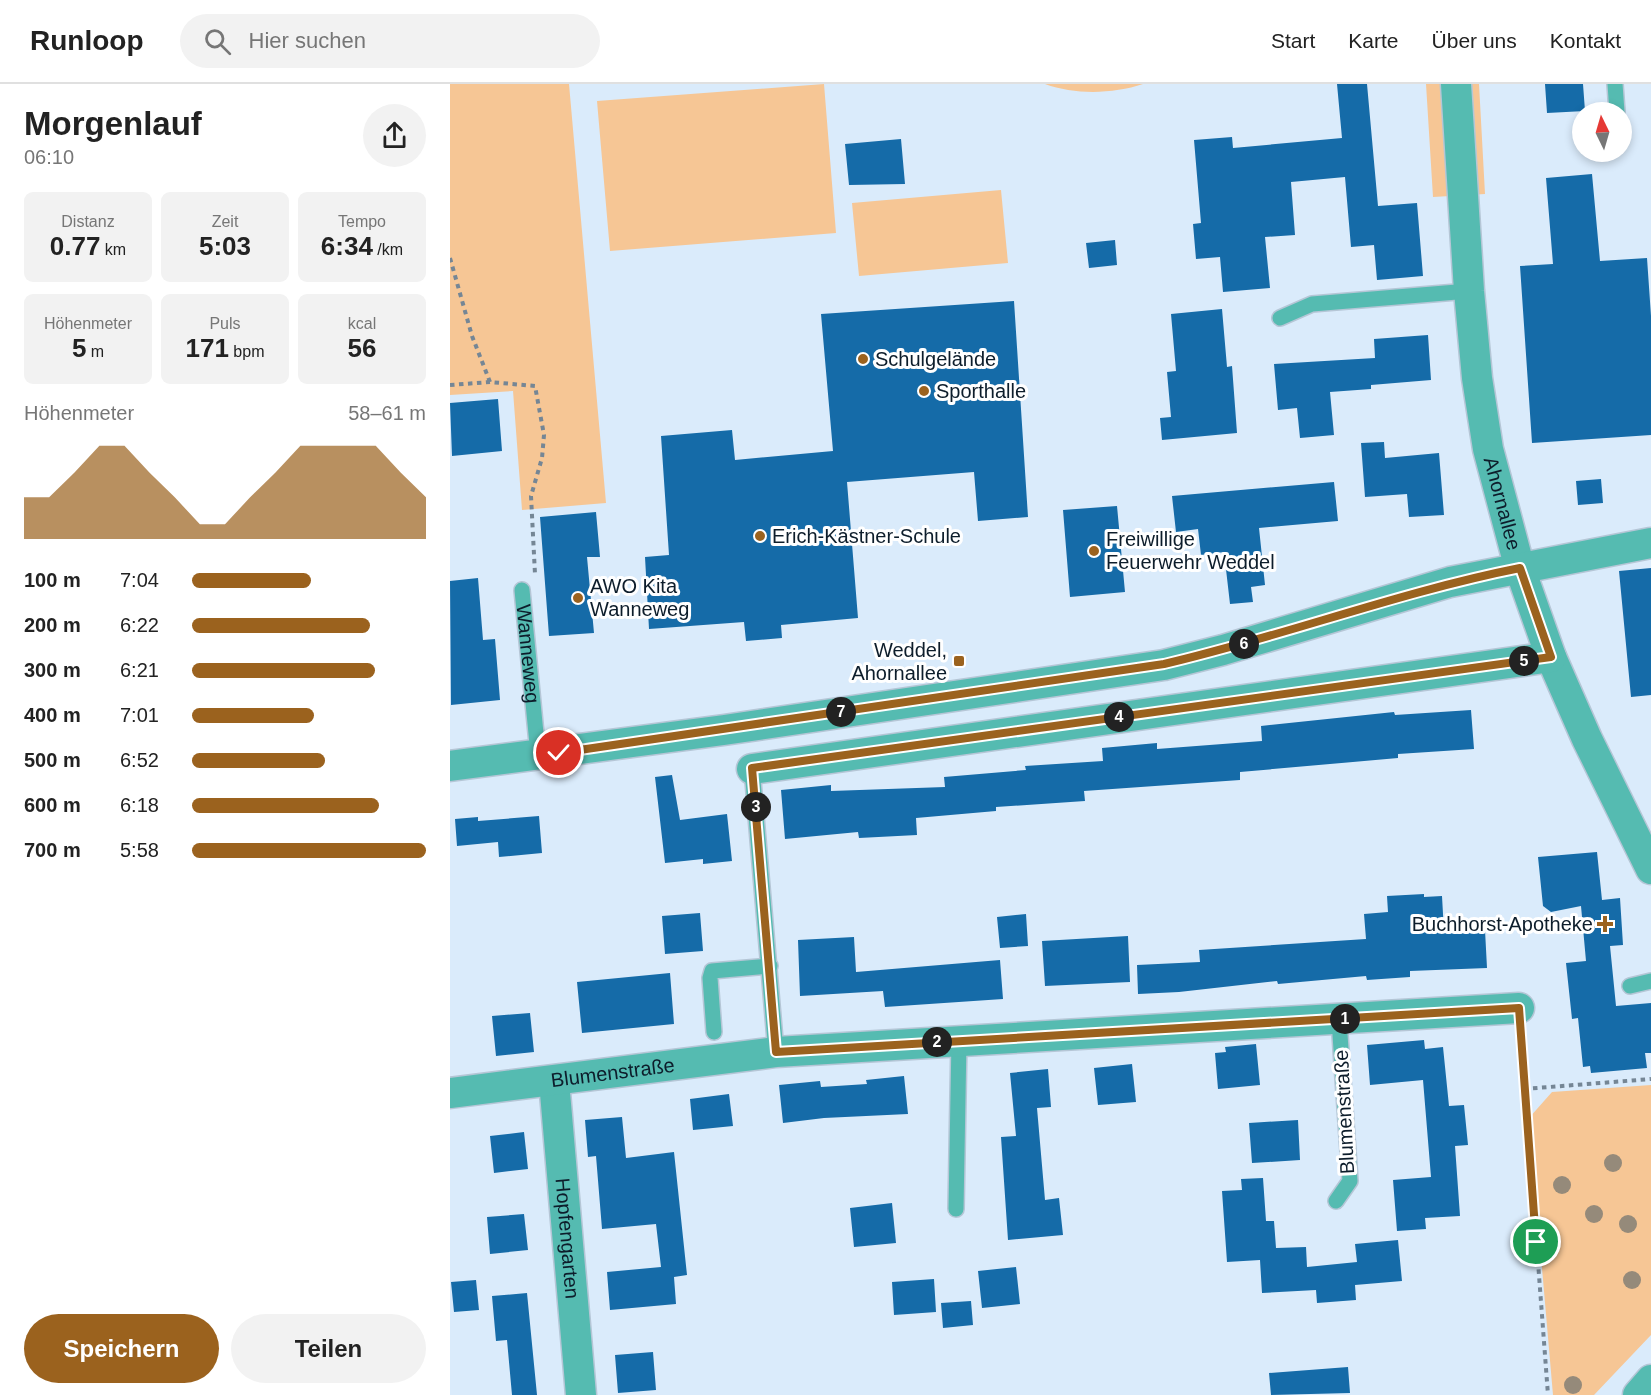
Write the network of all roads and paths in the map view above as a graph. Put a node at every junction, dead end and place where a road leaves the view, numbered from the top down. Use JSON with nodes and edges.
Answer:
{"nodes":[{"id":1,"x":1456,"y":84,"type":"edge"},
{"id":2,"x":1615,"y":84,"type":"edge"},
{"id":3,"x":1616,"y":102,"type":"edge"},
{"id":4,"x":450,"y":258,"type":"edge"},
{"id":5,"x":1469,"y":291,"type":"junction"},
{"id":6,"x":1280,"y":318,"type":"dead end"},
{"id":7,"x":490,"y":382,"type":"junction"},
{"id":8,"x":450,"y":385,"type":"edge"},
{"id":9,"x":1651,"y":543,"type":"edge"},
{"id":10,"x":1520,"y":568,"type":"junction"},
{"id":11,"x":536,"y":582,"type":"dead end"},
{"id":12,"x":522,"y":590,"type":"dead end"},
{"id":13,"x":1551,"y":657,"type":"junction"},
{"id":14,"x":538,"y":754,"type":"junction"},
{"id":15,"x":450,"y":766,"type":"edge"},
{"id":16,"x":752,"y":768,"type":"joint"},
{"id":17,"x":1651,"y":869,"type":"edge"},
{"id":18,"x":770,"y":966,"type":"junction"},
{"id":19,"x":1651,"y":981,"type":"edge"},
{"id":20,"x":1630,"y":986,"type":"dead end"},
{"id":21,"x":1519,"y":1008,"type":"joint"},
{"id":22,"x":1339,"y":1020,"type":"junction"},
{"id":23,"x":714,"y":1032,"type":"dead end"},
{"id":24,"x":959,"y":1040,"type":"junction"},
{"id":25,"x":776,"y":1052,"type":"junction"},
{"id":26,"x":1651,"y":1079,"type":"edge"},
{"id":27,"x":555,"y":1081,"type":"junction"},
{"id":28,"x":1524,"y":1089,"type":"junction"},
{"id":29,"x":450,"y":1093,"type":"edge"},
{"id":30,"x":1336,"y":1201,"type":"dead end"},
{"id":31,"x":956,"y":1209,"type":"dead end"},
{"id":32,"x":1651,"y":1380,"type":"edge"},
{"id":33,"x":581,"y":1395,"type":"edge"},
{"id":34,"x":1548,"y":1395,"type":"edge"},
{"id":35,"x":1638,"y":1395,"type":"edge"}],
"edges":[{"from":1,"to":5,"type":"street","name":"Ahornallee"},
{"from":2,"to":3,"type":"lane"},
{"from":4,"to":7,"type":"path"},
{"from":5,"to":6,"type":"lane"},
{"from":5,"to":10,"type":"street","name":"Ahornallee"},
{"from":7,"to":8,"type":"path"},
{"from":7,"to":11,"type":"path"},
{"from":9,"to":10,"type":"street"},
{"from":10,"to":13,"type":"street","name":"Ahornallee"},
{"from":10,"to":14,"type":"street"},
{"from":12,"to":14,"type":"lane","name":"Wanneweg"},
{"from":13,"to":16,"type":"street"},
{"from":13,"to":17,"type":"street","name":"Ahornallee"},
{"from":14,"to":15,"type":"street"},
{"from":16,"to":18,"type":"lane"},
{"from":18,"to":23,"type":"lane"},
{"from":18,"to":25,"type":"lane"},
{"from":19,"to":20,"type":"lane"},
{"from":21,"to":22,"type":"street","name":"Blumenstraße"},
{"from":21,"to":28,"type":"path"},
{"from":22,"to":24,"type":"street","name":"Blumenstraße"},
{"from":22,"to":30,"type":"lane","name":"Blumenstraße"},
{"from":24,"to":25,"type":"street","name":"Blumenstraße"},
{"from":24,"to":31,"type":"lane"},
{"from":25,"to":27,"type":"street","name":"Blumenstraße"},
{"from":26,"to":28,"type":"path"},
{"from":27,"to":29,"type":"street","name":"Blumenstraße"},
{"from":27,"to":33,"type":"street","name":"Hopfengarten"},
{"from":28,"to":34,"type":"path"},
{"from":32,"to":35,"type":"street"}]}
